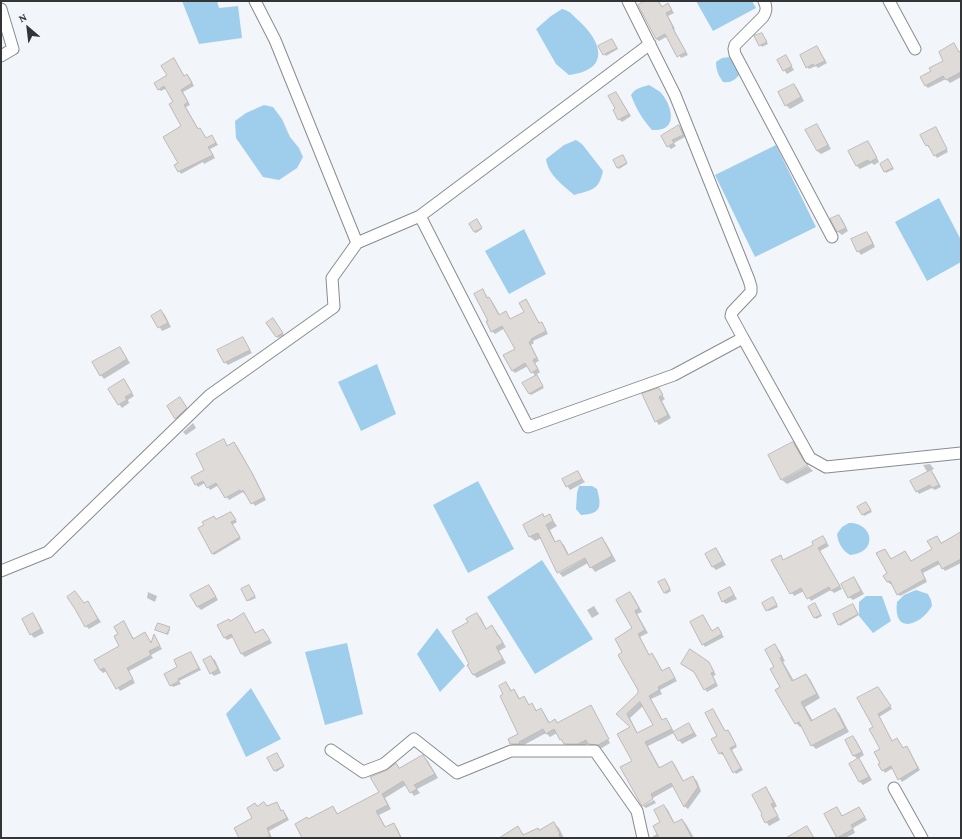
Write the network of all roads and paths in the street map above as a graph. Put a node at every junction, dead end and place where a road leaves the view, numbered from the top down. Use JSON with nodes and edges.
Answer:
{"nodes":[{"id":1,"x":255,"y":1,"type":"edge"},
{"id":2,"x":628,"y":1,"type":"edge"},
{"id":3,"x":764,"y":1,"type":"edge"},
{"id":4,"x":889,"y":1,"type":"edge"},
{"id":5,"x":1,"y":9,"type":"edge"},
{"id":6,"x":650,"y":44,"type":"junction"},
{"id":7,"x":915,"y":50,"type":"dead end"},
{"id":8,"x":1,"y":56,"type":"edge"},
{"id":9,"x":420,"y":216,"type":"junction"},
{"id":10,"x":832,"y":237,"type":"dead end"},
{"id":11,"x":357,"y":243,"type":"junction"},
{"id":12,"x":743,"y":338,"type":"junction"},
{"id":13,"x":961,"y":452,"type":"edge"},
{"id":14,"x":1,"y":571,"type":"edge"},
{"id":15,"x":331,"y":750,"type":"dead end"},
{"id":16,"x":894,"y":788,"type":"dead end"},
{"id":17,"x":643,"y":838,"type":"edge"},
{"id":18,"x":922,"y":838,"type":"edge"}],
"edges":[{"from":1,"to":11,"type":"street"},
{"from":2,"to":6,"type":"street"},
{"from":3,"to":10,"type":"street"},
{"from":4,"to":7,"type":"street"},
{"from":5,"to":8,"type":"street"},
{"from":6,"to":9,"type":"street"},
{"from":6,"to":12,"type":"street"},
{"from":9,"to":11,"type":"street"},
{"from":9,"to":12,"type":"street"},
{"from":11,"to":14,"type":"street"},
{"from":12,"to":13,"type":"street"},
{"from":15,"to":17,"type":"street"},
{"from":16,"to":18,"type":"street"}]}
